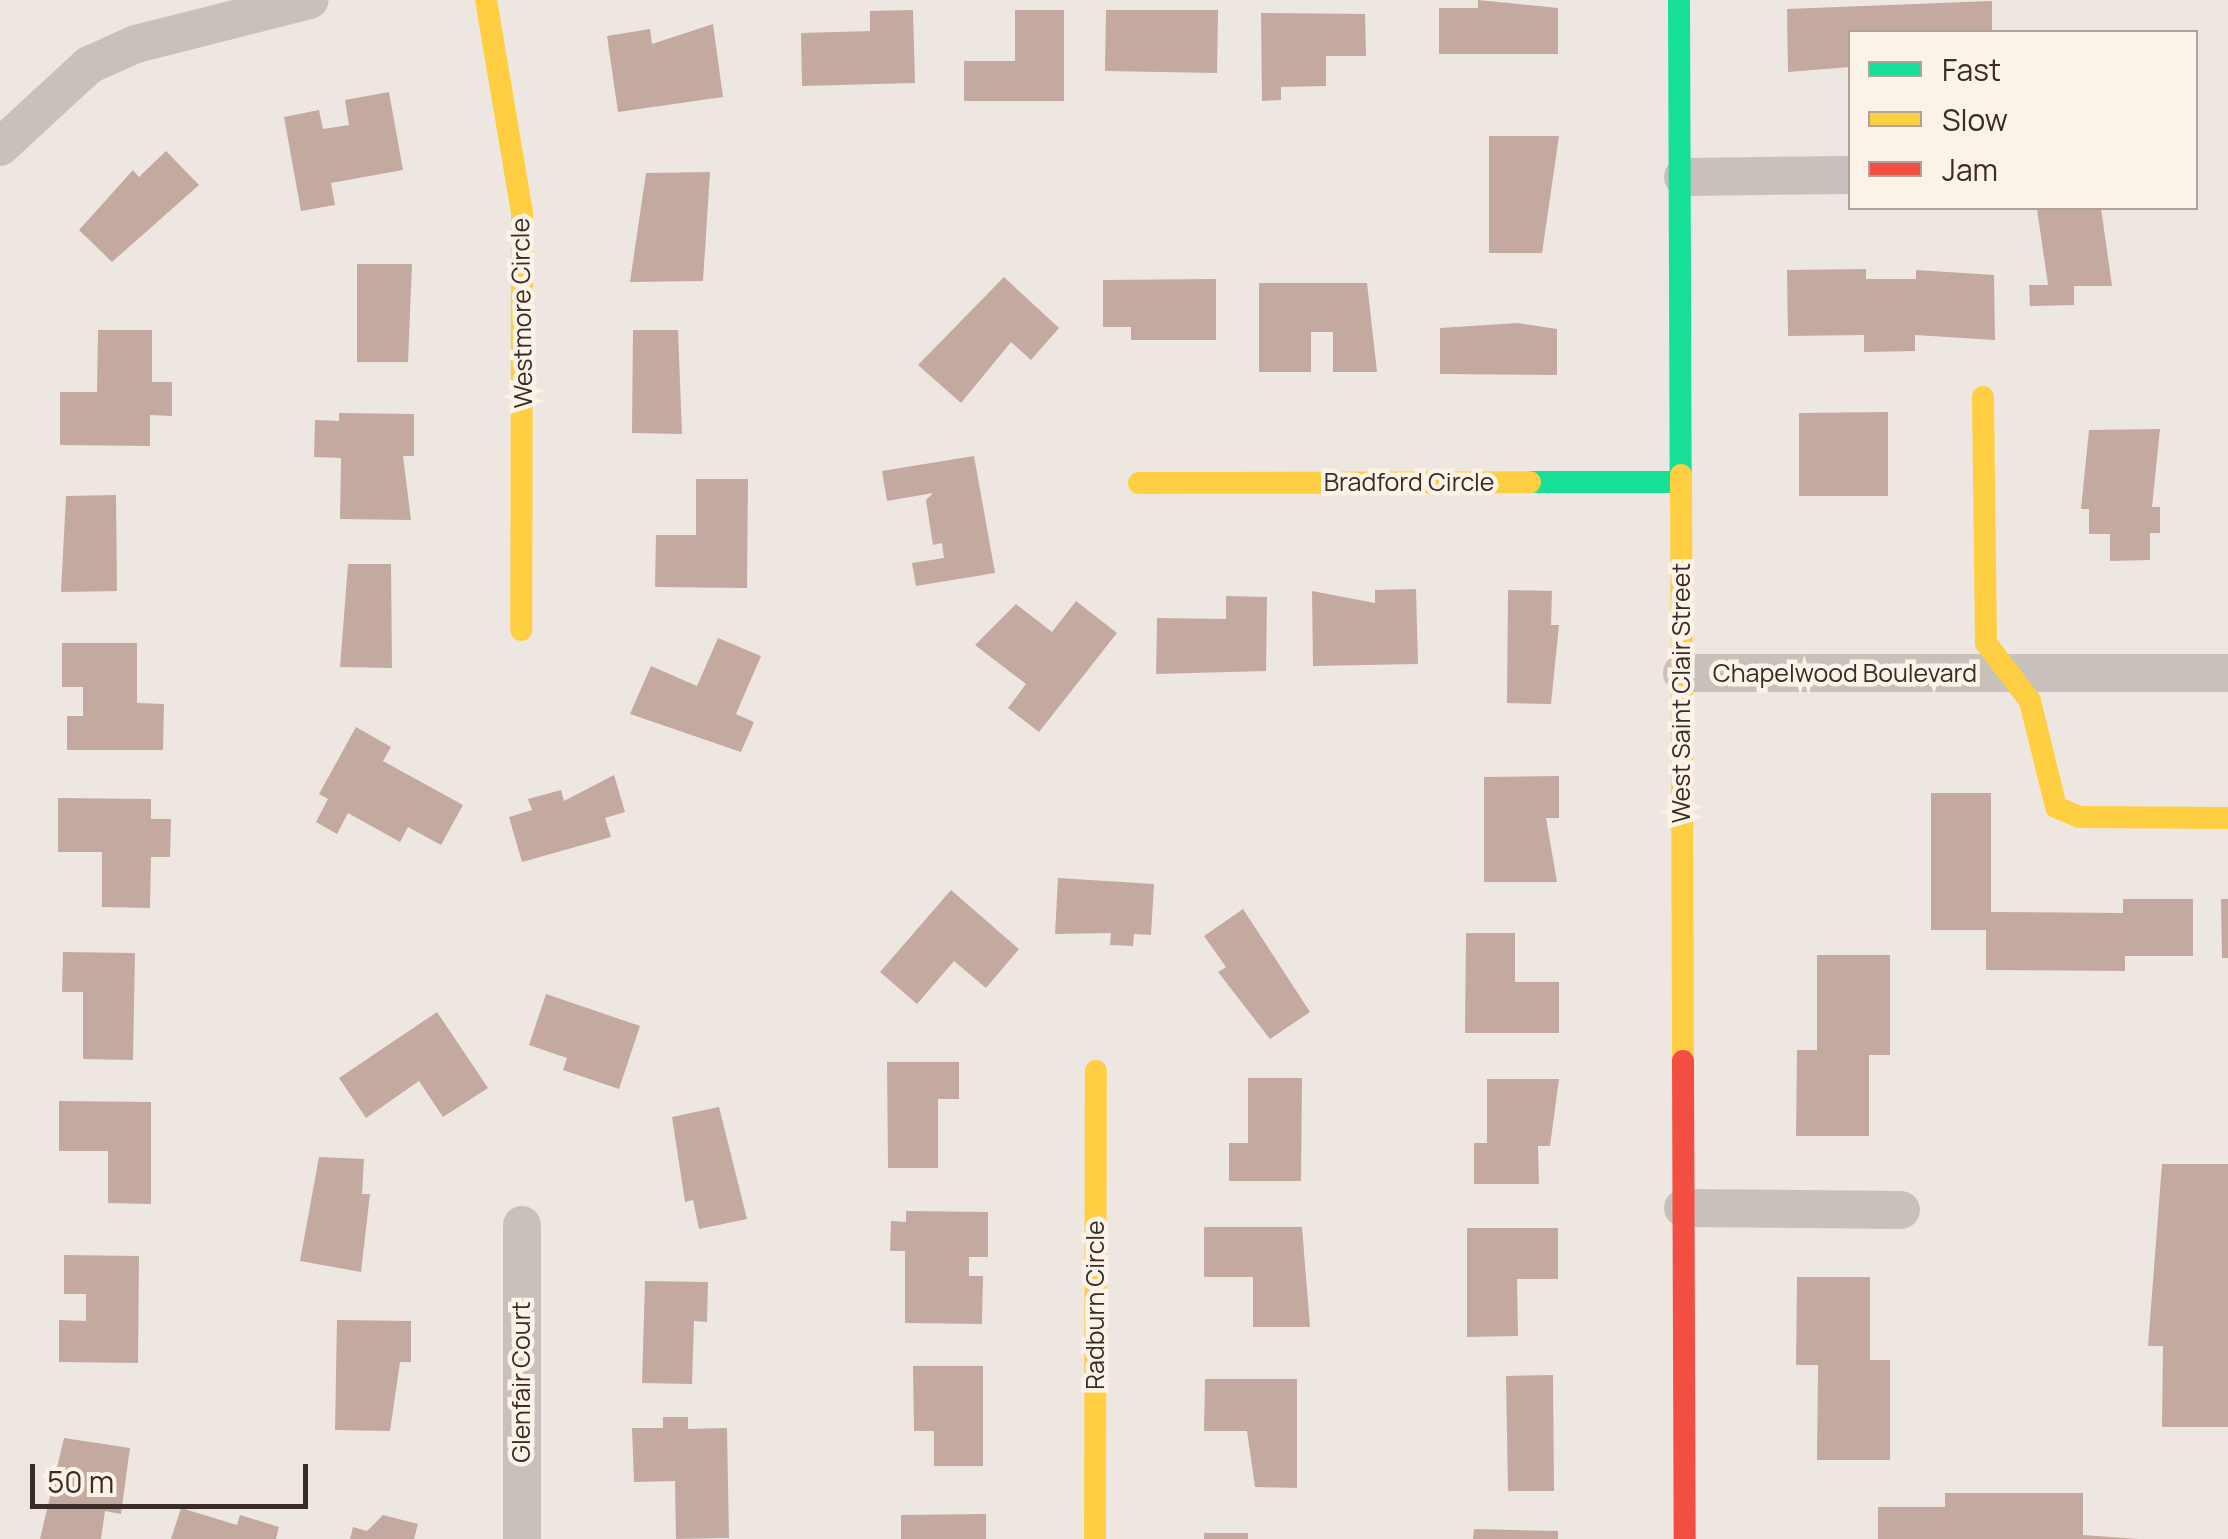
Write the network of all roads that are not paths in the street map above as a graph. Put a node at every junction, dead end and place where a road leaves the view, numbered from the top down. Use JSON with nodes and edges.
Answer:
{"nodes":[{"id":1,"x":310,"y":0,"type":"edge"},
{"id":2,"x":486,"y":0,"type":"edge"},
{"id":3,"x":1679,"y":0,"type":"edge"},
{"id":4,"x":4,"y":134,"type":"edge"},
{"id":5,"x":1848,"y":175,"type":"edge"},
{"id":6,"x":1683,"y":177,"type":"junction"},
{"id":7,"x":1983,"y":397,"type":"dead end"},
{"id":8,"x":1680,"y":482,"type":"junction"},
{"id":9,"x":1138,"y":483,"type":"dead end"},
{"id":10,"x":521,"y":630,"type":"dead end"},
{"id":11,"x":2228,"y":672,"type":"edge"},
{"id":12,"x":1682,"y":673,"type":"junction"},
{"id":13,"x":2008,"y":673,"type":"junction"},
{"id":14,"x":2228,"y":818,"type":"edge"},
{"id":15,"x":1096,"y":1070,"type":"dead end"},
{"id":16,"x":1683,"y":1208,"type":"junction"},
{"id":17,"x":1901,"y":1210,"type":"dead end"},
{"id":18,"x":522,"y":1225,"type":"dead end"},
{"id":19,"x":522,"y":1539,"type":"edge"},
{"id":20,"x":1095,"y":1539,"type":"edge"},
{"id":21,"x":1685,"y":1539,"type":"edge"}],
"edges":[{"from":1,"to":4,"type":"street"},
{"from":2,"to":10,"type":"street","name":"Westmore Circle"},
{"from":3,"to":6,"type":"street","name":"West Saint Clair Street"},
{"from":5,"to":6,"type":"street"},
{"from":6,"to":8,"type":"street","name":"West Saint Clair Street"},
{"from":7,"to":13,"type":"street","name":"Chapelwood Boulevard"},
{"from":8,"to":9,"type":"street","name":"Bradford Circle"},
{"from":8,"to":12,"type":"street","name":"West Saint Clair Street"},
{"from":11,"to":13,"type":"street","name":"Chapelwood Boulevard"},
{"from":12,"to":13,"type":"street","name":"Chapelwood Boulevard"},
{"from":12,"to":16,"type":"street","name":"West Saint Clair Street"},
{"from":13,"to":14,"type":"street"},
{"from":15,"to":20,"type":"street","name":"Radburn Circle"},
{"from":16,"to":17,"type":"street"},
{"from":16,"to":21,"type":"street","name":"West Saint Clair Street"},
{"from":18,"to":19,"type":"street","name":"Glenfair Court"}]}
